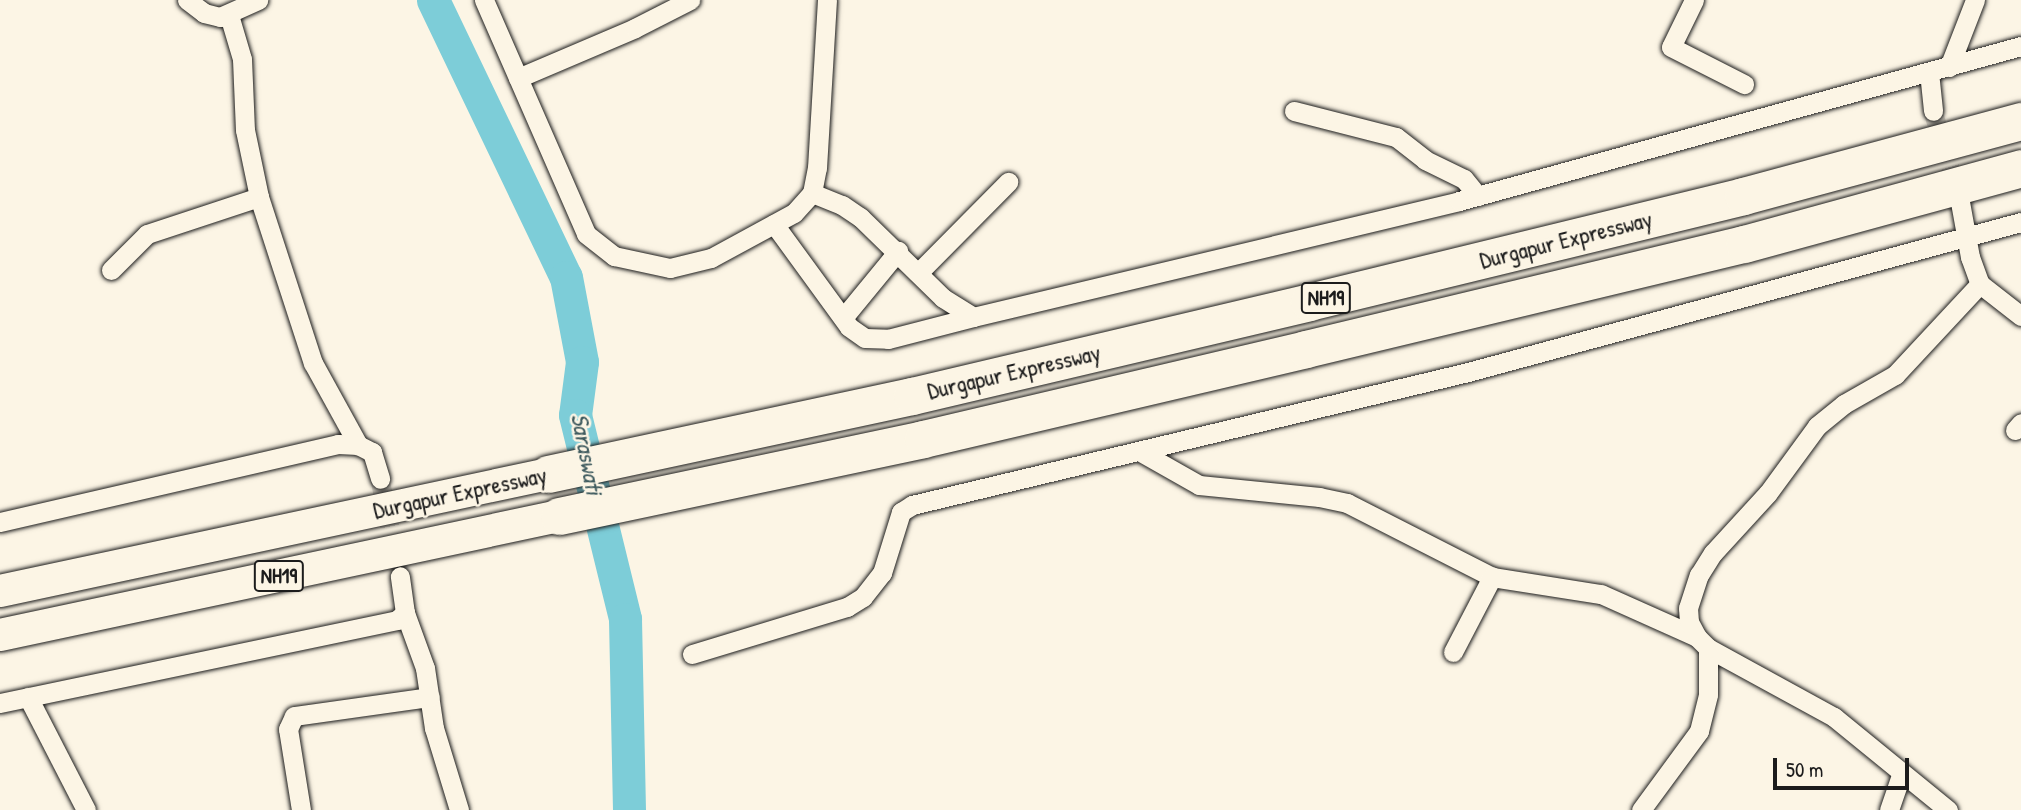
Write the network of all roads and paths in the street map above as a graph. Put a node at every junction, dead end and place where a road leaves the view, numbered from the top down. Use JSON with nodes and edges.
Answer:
{"nodes":[{"id":1,"x":187,"y":0,"type":"edge"},
{"id":2,"x":258,"y":0,"type":"edge"},
{"id":3,"x":484,"y":0,"type":"edge"},
{"id":4,"x":690,"y":0,"type":"edge"},
{"id":5,"x":827,"y":0,"type":"edge"},
{"id":6,"x":1694,"y":0,"type":"edge"},
{"id":7,"x":1975,"y":0,"type":"edge"},
{"id":8,"x":229,"y":15,"type":"junction"},
{"id":9,"x":2021,"y":46,"type":"edge"},
{"id":10,"x":1950,"y":67,"type":"junction"},
{"id":11,"x":1929,"y":72,"type":"junction"},
{"id":12,"x":518,"y":78,"type":"junction"},
{"id":13,"x":1744,"y":85,"type":"dead end"},
{"id":14,"x":1294,"y":111,"type":"dead end"},
{"id":15,"x":1933,"y":111,"type":"tunnel mouth"},
{"id":16,"x":2021,"y":121,"type":"edge"},
{"id":17,"x":2021,"y":168,"type":"edge"},
{"id":18,"x":1008,"y":181,"type":"dead end"},
{"id":19,"x":812,"y":193,"type":"junction"},
{"id":20,"x":1478,"y":195,"type":"junction"},
{"id":21,"x":259,"y":197,"type":"junction"},
{"id":22,"x":1960,"y":202,"type":"tunnel mouth"},
{"id":23,"x":2021,"y":222,"type":"edge"},
{"id":24,"x":774,"y":225,"type":"junction"},
{"id":25,"x":1966,"y":237,"type":"junction"},
{"id":26,"x":898,"y":251,"type":"junction"},
{"id":27,"x":111,"y":270,"type":"dead end"},
{"id":28,"x":919,"y":272,"type":"junction"},
{"id":29,"x":1980,"y":284,"type":"junction"},
{"id":30,"x":2021,"y":316,"type":"edge"},
{"id":31,"x":973,"y":317,"type":"junction"},
{"id":32,"x":843,"y":318,"type":"junction"},
{"id":33,"x":358,"y":445,"type":"junction"},
{"id":34,"x":1139,"y":451,"type":"junction"},
{"id":35,"x":548,"y":474,"type":"joint"},
{"id":36,"x":380,"y":479,"type":"tunnel mouth"},
{"id":37,"x":559,"y":516,"type":"joint"},
{"id":38,"x":0,"y":522,"type":"edge"},
{"id":39,"x":400,"y":576,"type":"tunnel mouth"},
{"id":40,"x":1492,"y":577,"type":"junction"},
{"id":41,"x":0,"y":591,"type":"edge"},
{"id":42,"x":405,"y":613,"type":"junction"},
{"id":43,"x":0,"y":635,"type":"edge"},
{"id":44,"x":1702,"y":642,"type":"junction"},
{"id":45,"x":1453,"y":652,"type":"dead end"},
{"id":46,"x":692,"y":654,"type":"dead end"},
{"id":47,"x":28,"y":697,"type":"junction"},
{"id":48,"x":430,"y":697,"type":"junction"},
{"id":49,"x":0,"y":703,"type":"edge"},
{"id":50,"x":1902,"y":773,"type":"junction"},
{"id":51,"x":86,"y":810,"type":"edge"},
{"id":52,"x":300,"y":810,"type":"edge"},
{"id":53,"x":459,"y":810,"type":"edge"},
{"id":54,"x":1641,"y":810,"type":"edge"},
{"id":55,"x":1889,"y":810,"type":"edge"},
{"id":56,"x":1948,"y":810,"type":"edge"}],
"edges":[{"from":1,"to":8,"type":"street"},
{"from":2,"to":8,"type":"street"},
{"from":3,"to":12,"type":"street"},
{"from":4,"to":12,"type":"street"},
{"from":5,"to":19,"type":"street"},
{"from":6,"to":13,"type":"street"},
{"from":7,"to":10,"type":"street"},
{"from":8,"to":21,"type":"street"},
{"from":9,"to":10,"type":"street"},
{"from":10,"to":11,"type":"street"},
{"from":11,"to":15,"type":"street"},
{"from":11,"to":20,"type":"street"},
{"from":12,"to":24,"type":"street"},
{"from":14,"to":20,"type":"street"},
{"from":16,"to":35,"type":"highway","name":"Durgapur Expressway","number":"NH19"},
{"from":17,"to":37,"type":"highway","name":"Durgapur Expressway","number":"NH19"},
{"from":18,"to":28,"type":"street"},
{"from":19,"to":24,"type":"street"},
{"from":19,"to":26,"type":"street"},
{"from":20,"to":31,"type":"street"},
{"from":21,"to":27,"type":"street"},
{"from":21,"to":33,"type":"street"},
{"from":22,"to":25,"type":"street"},
{"from":23,"to":25,"type":"street"},
{"from":24,"to":32,"type":"street"},
{"from":25,"to":29,"type":"street"},
{"from":25,"to":34,"type":"street"},
{"from":26,"to":28,"type":"street"},
{"from":26,"to":32,"type":"street"},
{"from":28,"to":31,"type":"street"},
{"from":29,"to":30,"type":"street"},
{"from":29,"to":44,"type":"street"},
{"from":31,"to":32,"type":"street"},
{"from":33,"to":36,"type":"street"},
{"from":33,"to":38,"type":"street"},
{"from":34,"to":40,"type":"street"},
{"from":34,"to":46,"type":"street"},
{"from":35,"to":41,"type":"main road","name":"Durgapur Expressway","number":"NH19"},
{"from":37,"to":43,"type":"main road","name":"Durgapur Expressway","number":"NH19"},
{"from":39,"to":42,"type":"street"},
{"from":40,"to":44,"type":"street"},
{"from":40,"to":45,"type":"street"},
{"from":42,"to":47,"type":"street"},
{"from":42,"to":48,"type":"street"},
{"from":44,"to":50,"type":"street"},
{"from":44,"to":54,"type":"street"},
{"from":47,"to":49,"type":"street"},
{"from":47,"to":51,"type":"street"},
{"from":48,"to":52,"type":"street"},
{"from":48,"to":53,"type":"street"},
{"from":50,"to":55,"type":"street"},
{"from":50,"to":56,"type":"street"}]}
